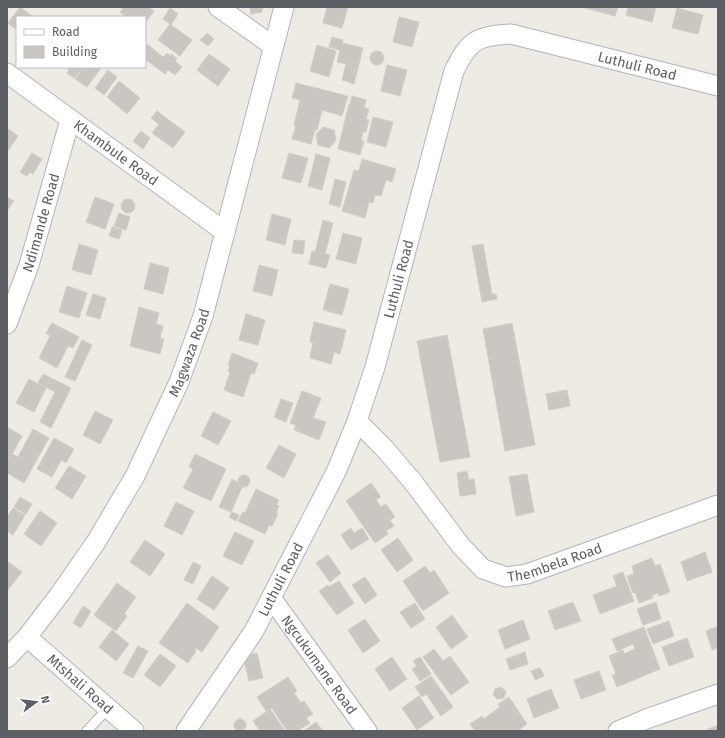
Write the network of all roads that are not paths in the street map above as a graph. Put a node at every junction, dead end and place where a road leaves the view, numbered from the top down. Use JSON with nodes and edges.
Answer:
{"nodes":[{"id":1,"x":218,"y":7,"type":"edge"},
{"id":2,"x":284,"y":7,"type":"edge"},
{"id":3,"x":273,"y":46,"type":"junction"},
{"id":4,"x":7,"y":73,"type":"edge"},
{"id":5,"x":718,"y":86,"type":"edge"},
{"id":6,"x":70,"y":120,"type":"junction"},
{"id":7,"x":225,"y":232,"type":"junction"},
{"id":8,"x":9,"y":314,"type":"edge"},
{"id":9,"x":357,"y":421,"type":"junction"},
{"id":10,"x":718,"y":505,"type":"edge"},
{"id":11,"x":272,"y":599,"type":"junction"},
{"id":12,"x":27,"y":637,"type":"junction"},
{"id":13,"x":7,"y":658,"type":"edge"},
{"id":14,"x":718,"y":694,"type":"edge"},
{"id":15,"x":108,"y":708,"type":"junction"},
{"id":16,"x":87,"y":731,"type":"edge"},
{"id":17,"x":134,"y":731,"type":"edge"},
{"id":18,"x":186,"y":731,"type":"edge"},
{"id":19,"x":367,"y":731,"type":"edge"},
{"id":20,"x":618,"y":731,"type":"edge"}],
"edges":[{"from":1,"to":3,"type":"street"},
{"from":2,"to":3,"type":"street","name":"Magwaza Road"},
{"from":3,"to":7,"type":"street","name":"Magwaza Road"},
{"from":4,"to":6,"type":"street","name":"Khambule Road"},
{"from":5,"to":9,"type":"street","name":"Luthuli Road"},
{"from":6,"to":7,"type":"street","name":"Khambule Road"},
{"from":6,"to":8,"type":"street","name":"Ndimande Road"},
{"from":7,"to":12,"type":"street","name":"Magwaza Road"},
{"from":9,"to":10,"type":"street","name":"Thembela Road"},
{"from":9,"to":11,"type":"street","name":"Luthuli Road"},
{"from":11,"to":18,"type":"street","name":"Luthuli Road"},
{"from":11,"to":19,"type":"street","name":"Ngcukumane Road"},
{"from":12,"to":13,"type":"street","name":"Magwaza Road"},
{"from":12,"to":15,"type":"street","name":"Mtshali Road"},
{"from":14,"to":20,"type":"street"},
{"from":15,"to":16,"type":"lane"},
{"from":15,"to":17,"type":"street","name":"Mtshali Road"}]}
